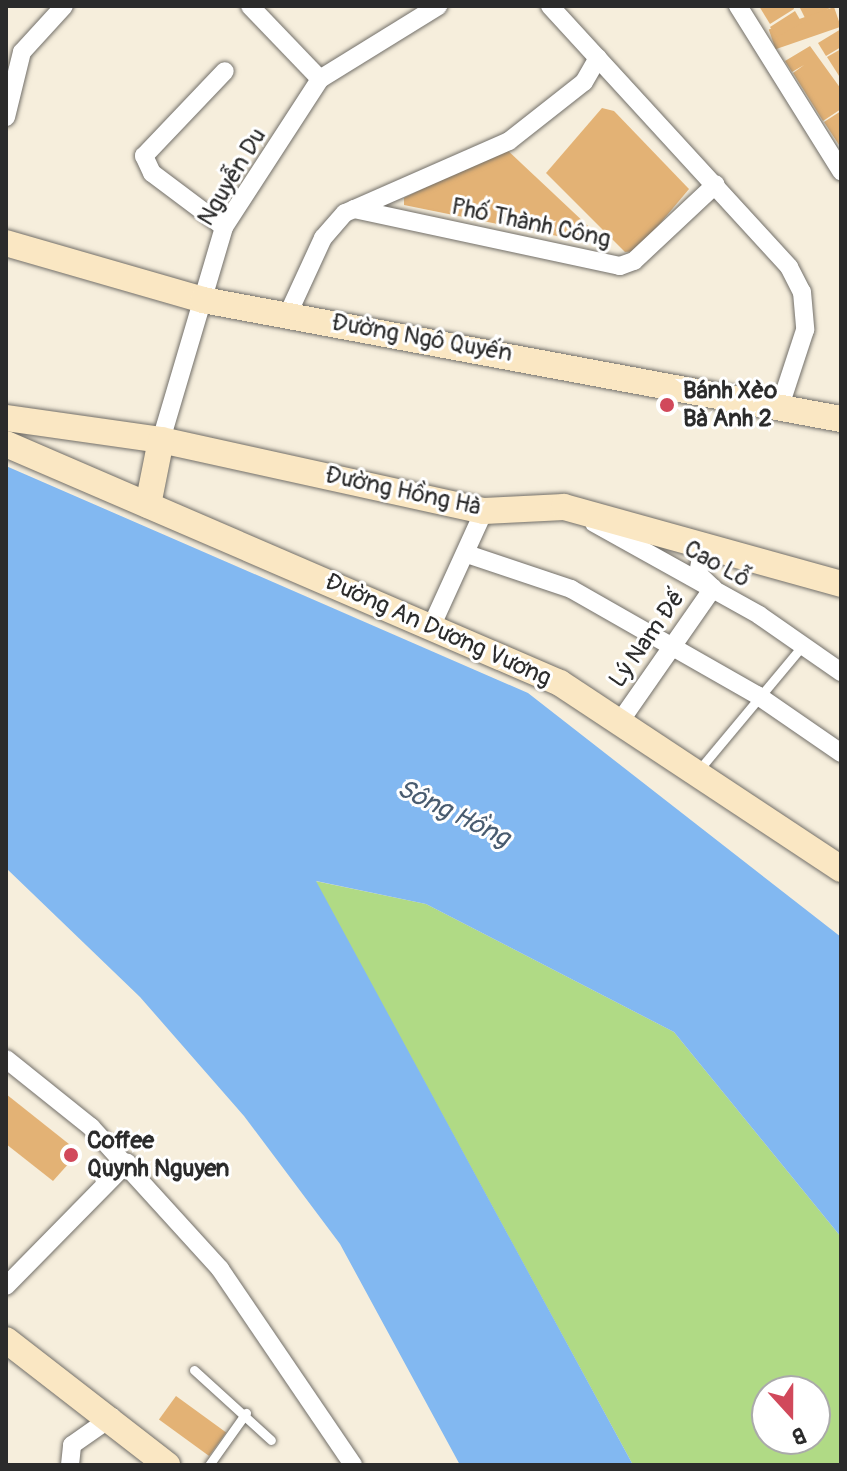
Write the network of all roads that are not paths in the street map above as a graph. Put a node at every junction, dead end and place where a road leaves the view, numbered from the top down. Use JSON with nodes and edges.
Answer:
{"nodes":[{"id":1,"x":64,"y":6,"type":"edge"},
{"id":2,"x":250,"y":6,"type":"edge"},
{"id":3,"x":438,"y":6,"type":"edge"},
{"id":4,"x":550,"y":6,"type":"edge"},
{"id":5,"x":738,"y":6,"type":"edge"},
{"id":6,"x":598,"y":58,"type":"junction"},
{"id":7,"x":12,"y":61,"type":"edge"},
{"id":8,"x":225,"y":71,"type":"dead end"},
{"id":9,"x":320,"y":79,"type":"junction"},
{"id":10,"x":6,"y":117,"type":"edge"},
{"id":11,"x":841,"y":171,"type":"edge"},
{"id":12,"x":716,"y":184,"type":"junction"},
{"id":13,"x":354,"y":209,"type":"junction"},
{"id":14,"x":224,"y":227,"type":"junction"},
{"id":15,"x":6,"y":243,"type":"edge"},
{"id":16,"x":203,"y":300,"type":"junction"},
{"id":17,"x":288,"y":314,"type":"junction"},
{"id":18,"x":781,"y":403,"type":"junction"},
{"id":19,"x":6,"y":418,"type":"edge"},
{"id":20,"x":841,"y":419,"type":"edge"},
{"id":21,"x":161,"y":440,"type":"junction"},
{"id":22,"x":6,"y":444,"type":"edge"},
{"id":23,"x":148,"y":505,"type":"junction"},
{"id":24,"x":564,"y":507,"type":"junction"},
{"id":25,"x":484,"y":511,"type":"junction"},
{"id":26,"x":703,"y":546,"type":"junction"},
{"id":27,"x":467,"y":554,"type":"junction"},
{"id":28,"x":841,"y":584,"type":"edge"},
{"id":29,"x":713,"y":588,"type":"junction"},
{"id":30,"x":432,"y":625,"type":"junction"},
{"id":31,"x":803,"y":645,"type":"junction"},
{"id":32,"x":669,"y":646,"type":"junction"},
{"id":33,"x":841,"y":672,"type":"edge"},
{"id":34,"x":757,"y":695,"type":"junction"},
{"id":35,"x":621,"y":720,"type":"junction"},
{"id":36,"x":841,"y":753,"type":"edge"},
{"id":37,"x":698,"y":771,"type":"junction"},
{"id":38,"x":841,"y":868,"type":"edge"},
{"id":39,"x":6,"y":1059,"type":"edge"},
{"id":40,"x":127,"y":1163,"type":"junction"},
{"id":41,"x":6,"y":1286,"type":"edge"},
{"id":42,"x":6,"y":1340,"type":"edge"},
{"id":43,"x":194,"y":1370,"type":"dead end"},
{"id":44,"x":246,"y":1413,"type":"junction"},
{"id":45,"x":112,"y":1417,"type":"junction"},
{"id":46,"x":271,"y":1440,"type":"dead end"},
{"id":47,"x":70,"y":1465,"type":"edge"},
{"id":48,"x":167,"y":1465,"type":"edge"},
{"id":49,"x":209,"y":1465,"type":"edge"},
{"id":50,"x":353,"y":1465,"type":"edge"}],
"edges":[{"from":1,"to":7,"type":"street"},
{"from":2,"to":9,"type":"street"},
{"from":3,"to":9,"type":"street","name":"Nguyễn Du"},
{"from":4,"to":6,"type":"street"},
{"from":5,"to":11,"type":"street"},
{"from":6,"to":12,"type":"street"},
{"from":6,"to":13,"type":"street","name":"Phố Thành Công"},
{"from":7,"to":10,"type":"street"},
{"from":8,"to":14,"type":"street"},
{"from":9,"to":14,"type":"street","name":"Nguyễn Du"},
{"from":12,"to":13,"type":"street","name":"Phố Thành Công"},
{"from":12,"to":18,"type":"street"},
{"from":13,"to":17,"type":"street","name":"Phố Thành Công"},
{"from":14,"to":16,"type":"street","name":"Nguyễn Du"},
{"from":15,"to":16,"type":"street","name":"Đường Ngô Quyến"},
{"from":16,"to":17,"type":"street","name":"Đường Ngô Quyến"},
{"from":16,"to":21,"type":"street","name":"Nguyễn Du"},
{"from":17,"to":18,"type":"street","name":"Đường Ngô Quyến"},
{"from":18,"to":20,"type":"street","name":"Đường Ngô Quyến"},
{"from":19,"to":21,"type":"street","name":"Đường Hồng Hà"},
{"from":21,"to":23,"type":"street"},
{"from":21,"to":25,"type":"street","name":"Đường Hồng Hà"},
{"from":22,"to":23,"type":"street","name":"Đường An Dương Vương"},
{"from":23,"to":30,"type":"street","name":"Đường An Dương Vương"},
{"from":24,"to":25,"type":"street","name":"Đường Hồng Hà"},
{"from":24,"to":26,"type":"street","name":"Đường Hồng Hà"},
{"from":24,"to":29,"type":"street","name":"Cao Lỗ"},
{"from":25,"to":27,"type":"street"},
{"from":26,"to":28,"type":"street","name":"Đường Hồng Hà"},
{"from":26,"to":29,"type":"street","name":"Lý Nam Đế"},
{"from":27,"to":30,"type":"street"},
{"from":27,"to":32,"type":"street"},
{"from":29,"to":31,"type":"street","name":"Cao Lỗ"},
{"from":29,"to":32,"type":"street","name":"Lý Nam Đế"},
{"from":30,"to":35,"type":"street","name":"Đường An Dương Vương"},
{"from":31,"to":33,"type":"street","name":"Cao Lỗ"},
{"from":31,"to":34,"type":"lane"},
{"from":32,"to":34,"type":"street"},
{"from":32,"to":35,"type":"street","name":"Lý Nam Đế"},
{"from":34,"to":36,"type":"street"},
{"from":34,"to":37,"type":"lane"},
{"from":35,"to":37,"type":"street","name":"Đường An Dương Vương"},
{"from":37,"to":38,"type":"street","name":"Đường An Dương Vương"},
{"from":39,"to":40,"type":"street"},
{"from":40,"to":41,"type":"street"},
{"from":40,"to":50,"type":"street"},
{"from":42,"to":45,"type":"street"},
{"from":43,"to":44,"type":"lane"},
{"from":44,"to":46,"type":"lane"},
{"from":44,"to":49,"type":"lane"},
{"from":45,"to":47,"type":"street"},
{"from":45,"to":48,"type":"street"}]}
